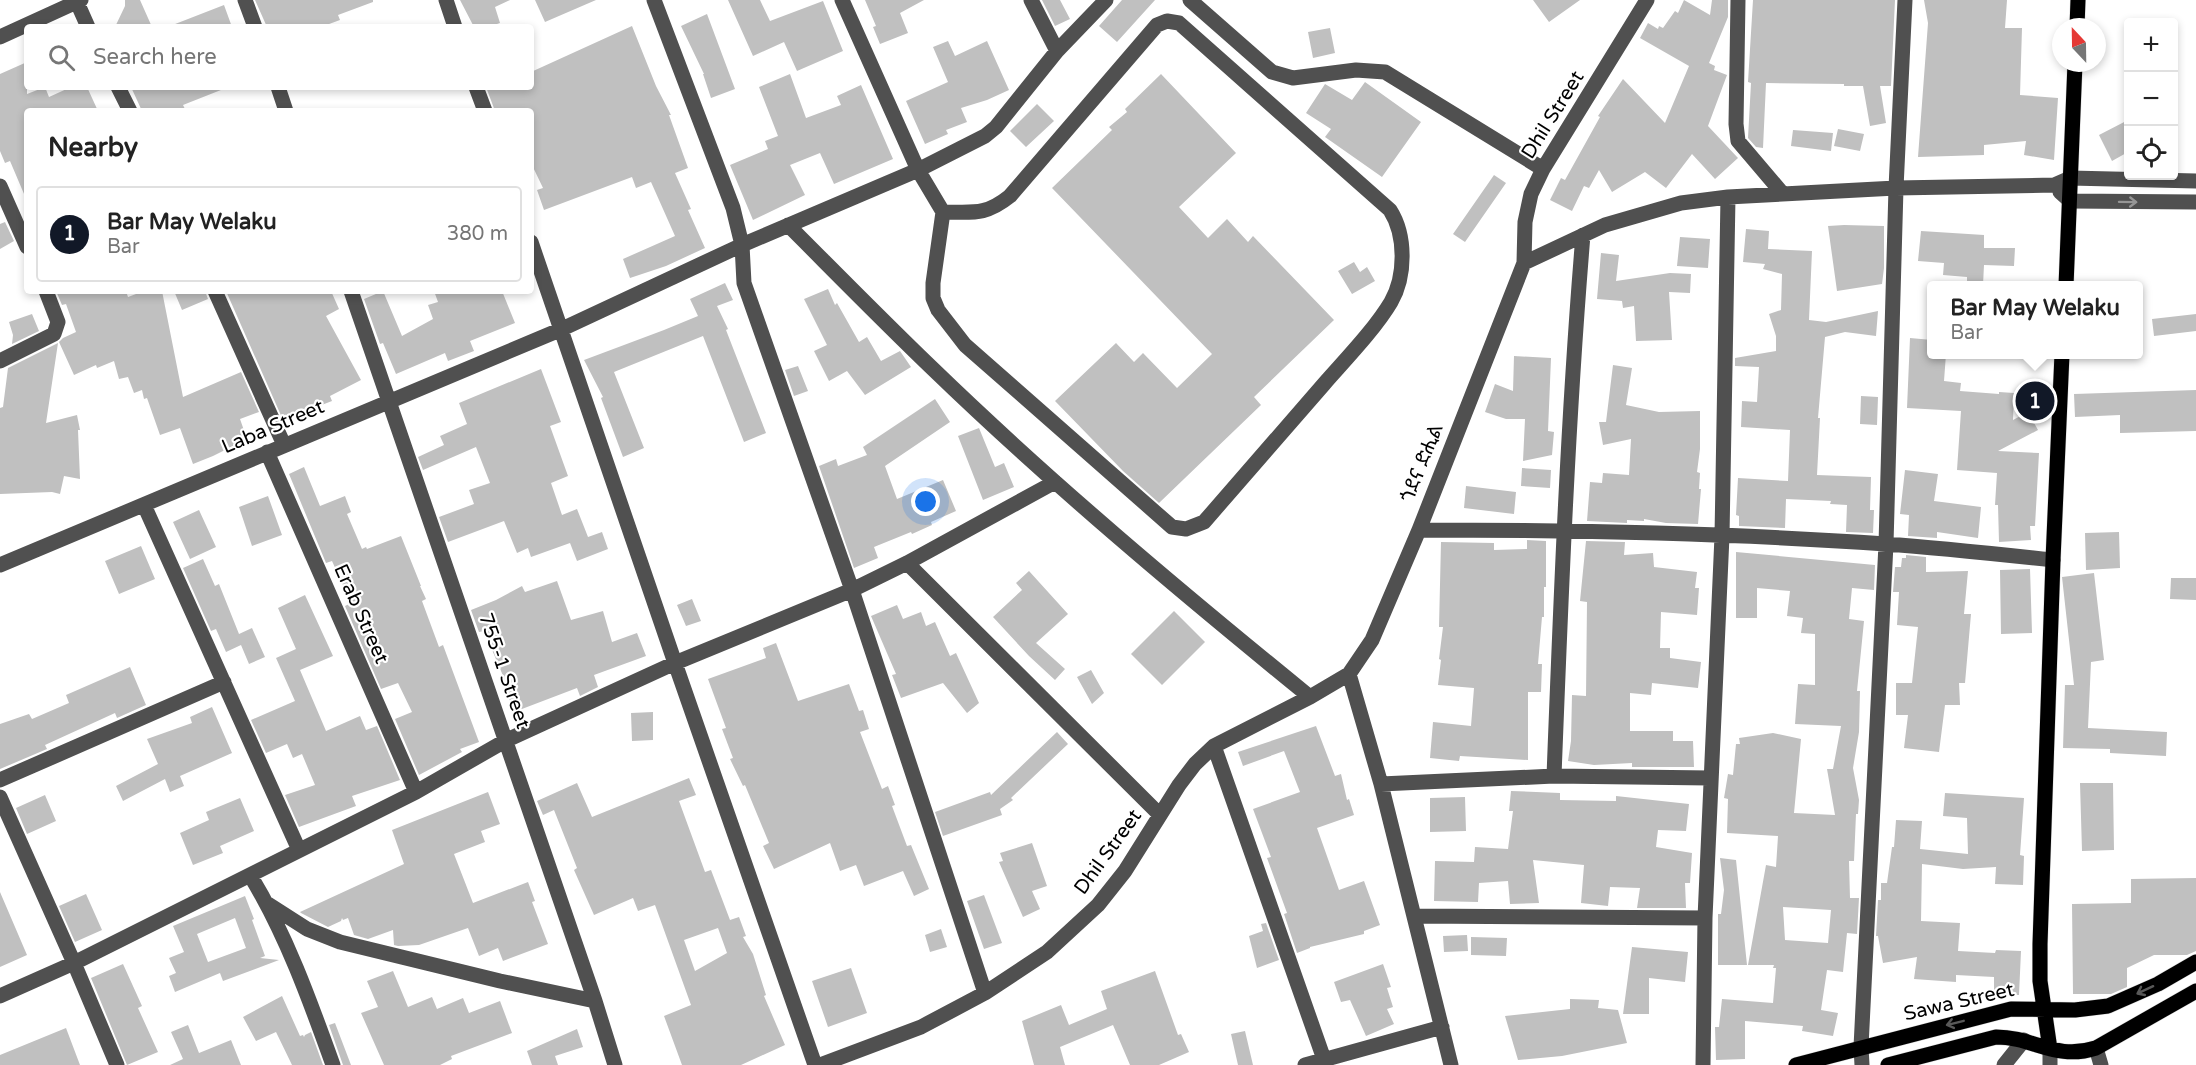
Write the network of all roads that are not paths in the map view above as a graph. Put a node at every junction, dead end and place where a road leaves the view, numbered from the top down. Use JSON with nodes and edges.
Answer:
{"nodes":[{"id":1,"x":245,"y":0,"type":"edge"},
{"id":2,"x":446,"y":0,"type":"edge"},
{"id":3,"x":654,"y":0,"type":"edge"},
{"id":4,"x":842,"y":0,"type":"edge"},
{"id":5,"x":1031,"y":0,"type":"edge"},
{"id":6,"x":1106,"y":0,"type":"edge"},
{"id":7,"x":1190,"y":0,"type":"edge"},
{"id":8,"x":1647,"y":0,"type":"edge"},
{"id":9,"x":1738,"y":0,"type":"edge"},
{"id":10,"x":1905,"y":0,"type":"edge"},
{"id":11,"x":2078,"y":0,"type":"edge"},
{"id":12,"x":78,"y":1,"type":"edge"},
{"id":13,"x":2077,"y":18,"type":"edge"},
{"id":14,"x":28,"y":24,"type":"edge"},
{"id":15,"x":87,"y":24,"type":"edge"},
{"id":16,"x":254,"y":24,"type":"edge"},
{"id":17,"x":454,"y":24,"type":"edge"},
{"id":18,"x":24,"y":26,"type":"edge"},
{"id":19,"x":0,"y":37,"type":"edge"},
{"id":20,"x":1057,"y":51,"type":"junction"},
{"id":21,"x":2075,"y":72,"type":"edge"},
{"id":22,"x":120,"y":90,"type":"edge"},
{"id":23,"x":279,"y":90,"type":"edge"},
{"id":24,"x":477,"y":90,"type":"edge"},
{"id":25,"x":128,"y":108,"type":"edge"},
{"id":26,"x":285,"y":108,"type":"edge"},
{"id":27,"x":484,"y":108,"type":"edge"},
{"id":28,"x":1543,"y":169,"type":"junction"},
{"id":29,"x":918,"y":170,"type":"junction"},
{"id":30,"x":2070,"y":178,"type":"junction"},
{"id":31,"x":2196,"y":181,"type":"edge"},
{"id":32,"x":2054,"y":185,"type":"junction"},
{"id":33,"x":0,"y":186,"type":"edge"},
{"id":34,"x":1896,"y":188,"type":"junction"},
{"id":35,"x":1783,"y":194,"type":"junction"},
{"id":36,"x":1728,"y":197,"type":"junction"},
{"id":37,"x":2070,"y":201,"type":"junction"},
{"id":38,"x":3,"y":202,"type":"edge"},
{"id":39,"x":2196,"y":202,"type":"edge"},
{"id":40,"x":943,"y":212,"type":"junction"},
{"id":41,"x":788,"y":225,"type":"junction"},
{"id":42,"x":1583,"y":235,"type":"junction"},
{"id":43,"x":24,"y":241,"type":"edge"},
{"id":44,"x":742,"y":245,"type":"junction"},
{"id":45,"x":534,"y":250,"type":"edge"},
{"id":46,"x":1524,"y":263,"type":"junction"},
{"id":47,"x":2066,"y":281,"type":"edge"},
{"id":48,"x":47,"y":294,"type":"edge"},
{"id":49,"x":215,"y":294,"type":"edge"},
{"id":50,"x":352,"y":294,"type":"edge"},
{"id":51,"x":562,"y":329,"type":"junction"},
{"id":52,"x":2062,"y":359,"type":"edge"},
{"id":53,"x":0,"y":361,"type":"edge"},
{"id":54,"x":390,"y":401,"type":"junction"},
{"id":55,"x":284,"y":445,"type":"junction"},
{"id":56,"x":267,"y":452,"type":"junction"},
{"id":57,"x":1055,"y":482,"type":"junction"},
{"id":58,"x":144,"y":505,"type":"junction"},
{"id":59,"x":1419,"y":530,"type":"junction"},
{"id":60,"x":1563,"y":530,"type":"junction"},
{"id":61,"x":1722,"y":536,"type":"junction"},
{"id":62,"x":1886,"y":544,"type":"junction"},
{"id":63,"x":2053,"y":560,"type":"junction"},
{"id":64,"x":907,"y":563,"type":"junction"},
{"id":65,"x":0,"y":565,"type":"edge"},
{"id":66,"x":852,"y":590,"type":"junction"},
{"id":67,"x":675,"y":663,"type":"junction"},
{"id":68,"x":1348,"y":674,"type":"junction"},
{"id":69,"x":224,"y":682,"type":"junction"},
{"id":70,"x":1310,"y":697,"type":"junction"},
{"id":71,"x":505,"y":741,"type":"junction"},
{"id":72,"x":1214,"y":746,"type":"junction"},
{"id":73,"x":1554,"y":776,"type":"junction"},
{"id":74,"x":1710,"y":778,"type":"junction"},
{"id":75,"x":0,"y":780,"type":"edge"},
{"id":76,"x":1381,"y":784,"type":"junction"},
{"id":77,"x":416,"y":792,"type":"junction"},
{"id":78,"x":0,"y":798,"type":"edge"},
{"id":79,"x":1160,"y":815,"type":"junction"},
{"id":80,"x":299,"y":850,"type":"junction"},
{"id":81,"x":250,"y":875,"type":"junction"},
{"id":82,"x":268,"y":904,"type":"junction"},
{"id":83,"x":1415,"y":916,"type":"junction"},
{"id":84,"x":1705,"y":918,"type":"junction"},
{"id":85,"x":2196,"y":962,"type":"edge"},
{"id":86,"x":74,"y":963,"type":"junction"},
{"id":87,"x":2196,"y":991,"type":"edge"},
{"id":88,"x":985,"y":993,"type":"junction"},
{"id":89,"x":0,"y":996,"type":"edge"},
{"id":90,"x":595,"y":1001,"type":"junction"},
{"id":91,"x":2044,"y":1009,"type":"junction"},
{"id":92,"x":1442,"y":1027,"type":"junction"},
{"id":93,"x":2024,"y":1040,"type":"junction"},
{"id":94,"x":1861,"y":1047,"type":"junction"},
{"id":95,"x":2096,"y":1048,"type":"junction"},
{"id":96,"x":2050,"y":1057,"type":"edge"},
{"id":97,"x":1325,"y":1063,"type":"edge"},
{"id":98,"x":117,"y":1065,"type":"edge"},
{"id":99,"x":333,"y":1065,"type":"edge"},
{"id":100,"x":615,"y":1065,"type":"edge"},
{"id":101,"x":815,"y":1065,"type":"edge"},
{"id":102,"x":819,"y":1065,"type":"edge"},
{"id":103,"x":1305,"y":1065,"type":"edge"},
{"id":104,"x":1451,"y":1065,"type":"edge"},
{"id":105,"x":1703,"y":1065,"type":"edge"},
{"id":106,"x":1796,"y":1065,"type":"edge"},
{"id":107,"x":1862,"y":1065,"type":"edge"},
{"id":108,"x":1888,"y":1065,"type":"edge"},
{"id":109,"x":2004,"y":1065,"type":"edge"},
{"id":110,"x":2101,"y":1065,"type":"edge"}],
"edges":[{"from":1,"to":16,"type":"street"},
{"from":2,"to":17,"type":"street"},
{"from":3,"to":44,"type":"street"},
{"from":4,"to":29,"type":"street"},
{"from":5,"to":20,"type":"street"},
{"from":6,"to":20,"type":"street","name":"Laba Street"},
{"from":7,"to":28,"type":"street"},
{"from":8,"to":28,"type":"street","name":"Dhil Street"},
{"from":9,"to":35,"type":"street"},
{"from":10,"to":34,"type":"street"},
{"from":11,"to":13,"type":"main road"},
{"from":12,"to":14,"type":"street"},
{"from":12,"to":15,"type":"street"},
{"from":18,"to":19,"type":"street"},
{"from":20,"to":29,"type":"street","name":"Laba Street"},
{"from":21,"to":30,"type":"main road"},
{"from":22,"to":25,"type":"street"},
{"from":23,"to":26,"type":"street"},
{"from":24,"to":27,"type":"street"},
{"from":28,"to":46,"type":"street","name":"Dhil Street"},
{"from":29,"to":40,"type":"street"},
{"from":29,"to":41,"type":"street","name":"Laba Street"},
{"from":30,"to":31,"type":"street"},
{"from":30,"to":32,"type":"street"},
{"from":30,"to":37,"type":"main road"},
{"from":32,"to":34,"type":"street"},
{"from":32,"to":37,"type":"street"},
{"from":33,"to":38,"type":"street"},
{"from":34,"to":35,"type":"street"},
{"from":34,"to":62,"type":"street"},
{"from":35,"to":36,"type":"street"},
{"from":36,"to":42,"type":"street"},
{"from":36,"to":61,"type":"street"},
{"from":37,"to":39,"type":"street","one_way":true},
{"from":37,"to":47,"type":"main road"},
{"from":38,"to":43,"type":"street"},
{"from":40,"to":40,"type":"street"},
{"from":41,"to":44,"type":"street","name":"Laba Street"},
{"from":41,"to":57,"type":"street"},
{"from":42,"to":46,"type":"street"},
{"from":42,"to":60,"type":"street"},
{"from":44,"to":51,"type":"street","name":"Laba Street"},
{"from":44,"to":66,"type":"street"},
{"from":45,"to":51,"type":"street"},
{"from":46,"to":59,"type":"street","name":"ጎደና ድሒል"},
{"from":48,"to":53,"type":"street"},
{"from":49,"to":55,"type":"street"},
{"from":50,"to":54,"type":"street","name":"755-1 Street"},
{"from":51,"to":54,"type":"street","name":"Laba Street"},
{"from":51,"to":67,"type":"street"},
{"from":52,"to":63,"type":"main road"},
{"from":54,"to":55,"type":"street","name":"Laba Street"},
{"from":54,"to":71,"type":"street","name":"755-1 Street"},
{"from":55,"to":56,"type":"street","name":"Laba Street"},
{"from":56,"to":58,"type":"street","name":"Laba Street"},
{"from":56,"to":77,"type":"street","name":"Erab Street"},
{"from":57,"to":64,"type":"street"},
{"from":57,"to":70,"type":"street"},
{"from":58,"to":65,"type":"street","name":"Laba Street"},
{"from":58,"to":69,"type":"street"},
{"from":59,"to":60,"type":"street"},
{"from":59,"to":68,"type":"street","name":"ጎደና ድሒል"},
{"from":60,"to":61,"type":"street"},
{"from":60,"to":73,"type":"street"},
{"from":61,"to":62,"type":"street"},
{"from":61,"to":74,"type":"street"},
{"from":62,"to":63,"type":"street"},
{"from":62,"to":94,"type":"street"},
{"from":63,"to":91,"type":"main road"},
{"from":64,"to":66,"type":"street"},
{"from":64,"to":79,"type":"street"},
{"from":66,"to":67,"type":"street"},
{"from":66,"to":88,"type":"street"},
{"from":67,"to":71,"type":"street"},
{"from":67,"to":101,"type":"street"},
{"from":68,"to":70,"type":"street","name":"Dhil Street"},
{"from":68,"to":76,"type":"street"},
{"from":69,"to":75,"type":"street"},
{"from":69,"to":80,"type":"street"},
{"from":70,"to":72,"type":"street","name":"Dhil Street"},
{"from":71,"to":77,"type":"street"},
{"from":71,"to":90,"type":"street","name":"755-1 Street"},
{"from":72,"to":79,"type":"street","name":"Dhil Street"},
{"from":72,"to":97,"type":"street"},
{"from":73,"to":74,"type":"street"},
{"from":73,"to":76,"type":"street"},
{"from":74,"to":84,"type":"street"},
{"from":76,"to":83,"type":"street"},
{"from":77,"to":80,"type":"street"},
{"from":78,"to":86,"type":"street"},
{"from":79,"to":88,"type":"street","name":"Dhil Street"},
{"from":80,"to":81,"type":"street"},
{"from":81,"to":82,"type":"street"},
{"from":81,"to":86,"type":"street"},
{"from":82,"to":90,"type":"street"},
{"from":82,"to":99,"type":"street"},
{"from":83,"to":84,"type":"street"},
{"from":83,"to":92,"type":"street"},
{"from":84,"to":105,"type":"street"},
{"from":85,"to":91,"type":"main road","name":"Sawa Street","one_way":true},
{"from":86,"to":89,"type":"street"},
{"from":86,"to":98,"type":"street"},
{"from":87,"to":95,"type":"main road"},
{"from":88,"to":102,"type":"street","name":"Dhil Street"},
{"from":90,"to":100,"type":"street","name":"755-1 Street"},
{"from":91,"to":94,"type":"main road","name":"Sawa Street","one_way":true},
{"from":91,"to":96,"type":"main road"},
{"from":92,"to":97,"type":"street"},
{"from":92,"to":104,"type":"street"},
{"from":93,"to":96,"type":"main road"},
{"from":93,"to":108,"type":"main road"},
{"from":93,"to":109,"type":"street"},
{"from":94,"to":106,"type":"main road","name":"Sawa Street"},
{"from":94,"to":107,"type":"street"},
{"from":95,"to":96,"type":"main road"},
{"from":95,"to":110,"type":"street"},
{"from":97,"to":103,"type":"street"}]}
